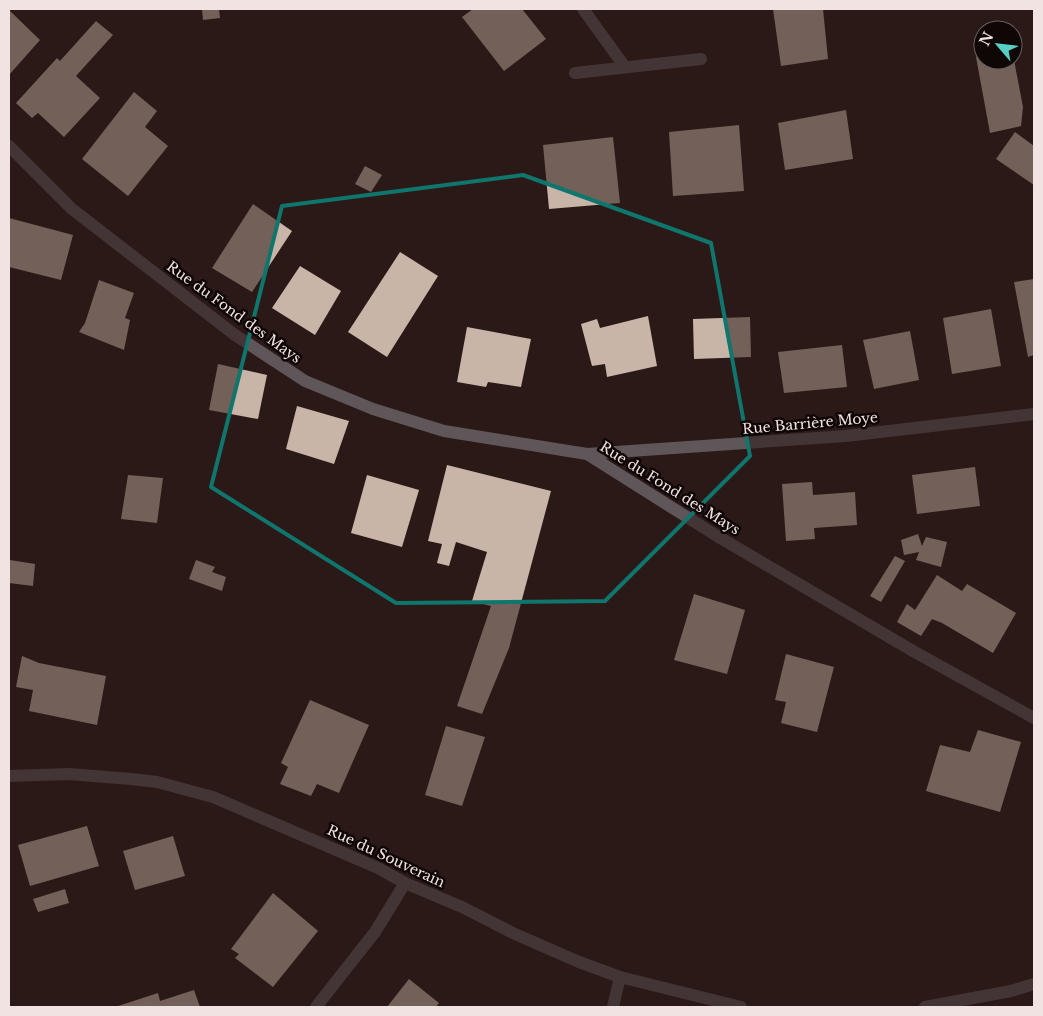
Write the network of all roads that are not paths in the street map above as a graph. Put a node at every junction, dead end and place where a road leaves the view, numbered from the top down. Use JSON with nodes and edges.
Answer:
{"nodes":[{"id":1,"x":583,"y":9,"type":"edge"},
{"id":2,"x":701,"y":59,"type":"dead end"},
{"id":3,"x":625,"y":66,"type":"junction"},
{"id":4,"x":575,"y":73,"type":"dead end"},
{"id":5,"x":9,"y":146,"type":"edge"},
{"id":6,"x":1034,"y":414,"type":"edge"},
{"id":7,"x":587,"y":454,"type":"junction"},
{"id":8,"x":1034,"y":718,"type":"edge"},
{"id":9,"x":9,"y":776,"type":"edge"},
{"id":10,"x":405,"y":883,"type":"junction"},
{"id":11,"x":620,"y":977,"type":"junction"},
{"id":12,"x":1034,"y":984,"type":"edge"},
{"id":13,"x":316,"y":1007,"type":"edge"},
{"id":14,"x":613,"y":1007,"type":"edge"},
{"id":15,"x":740,"y":1007,"type":"edge"},
{"id":16,"x":925,"y":1007,"type":"edge"}],
"edges":[{"from":1,"to":3,"type":"street"},
{"from":2,"to":3,"type":"street"},
{"from":3,"to":4,"type":"street"},
{"from":5,"to":7,"type":"street","name":"Rue du Fond des Mays"},
{"from":6,"to":7,"type":"street","name":"Rue Barrière Moye"},
{"from":7,"to":8,"type":"street","name":"Rue du Fond des Mays"},
{"from":9,"to":10,"type":"street","name":"Rue du Souverain"},
{"from":10,"to":11,"type":"street","name":"Rue du Souverain"},
{"from":10,"to":13,"type":"street"},
{"from":11,"to":14,"type":"street"},
{"from":11,"to":15,"type":"street","name":"Rue du Souverain"},
{"from":12,"to":16,"type":"street"}]}
